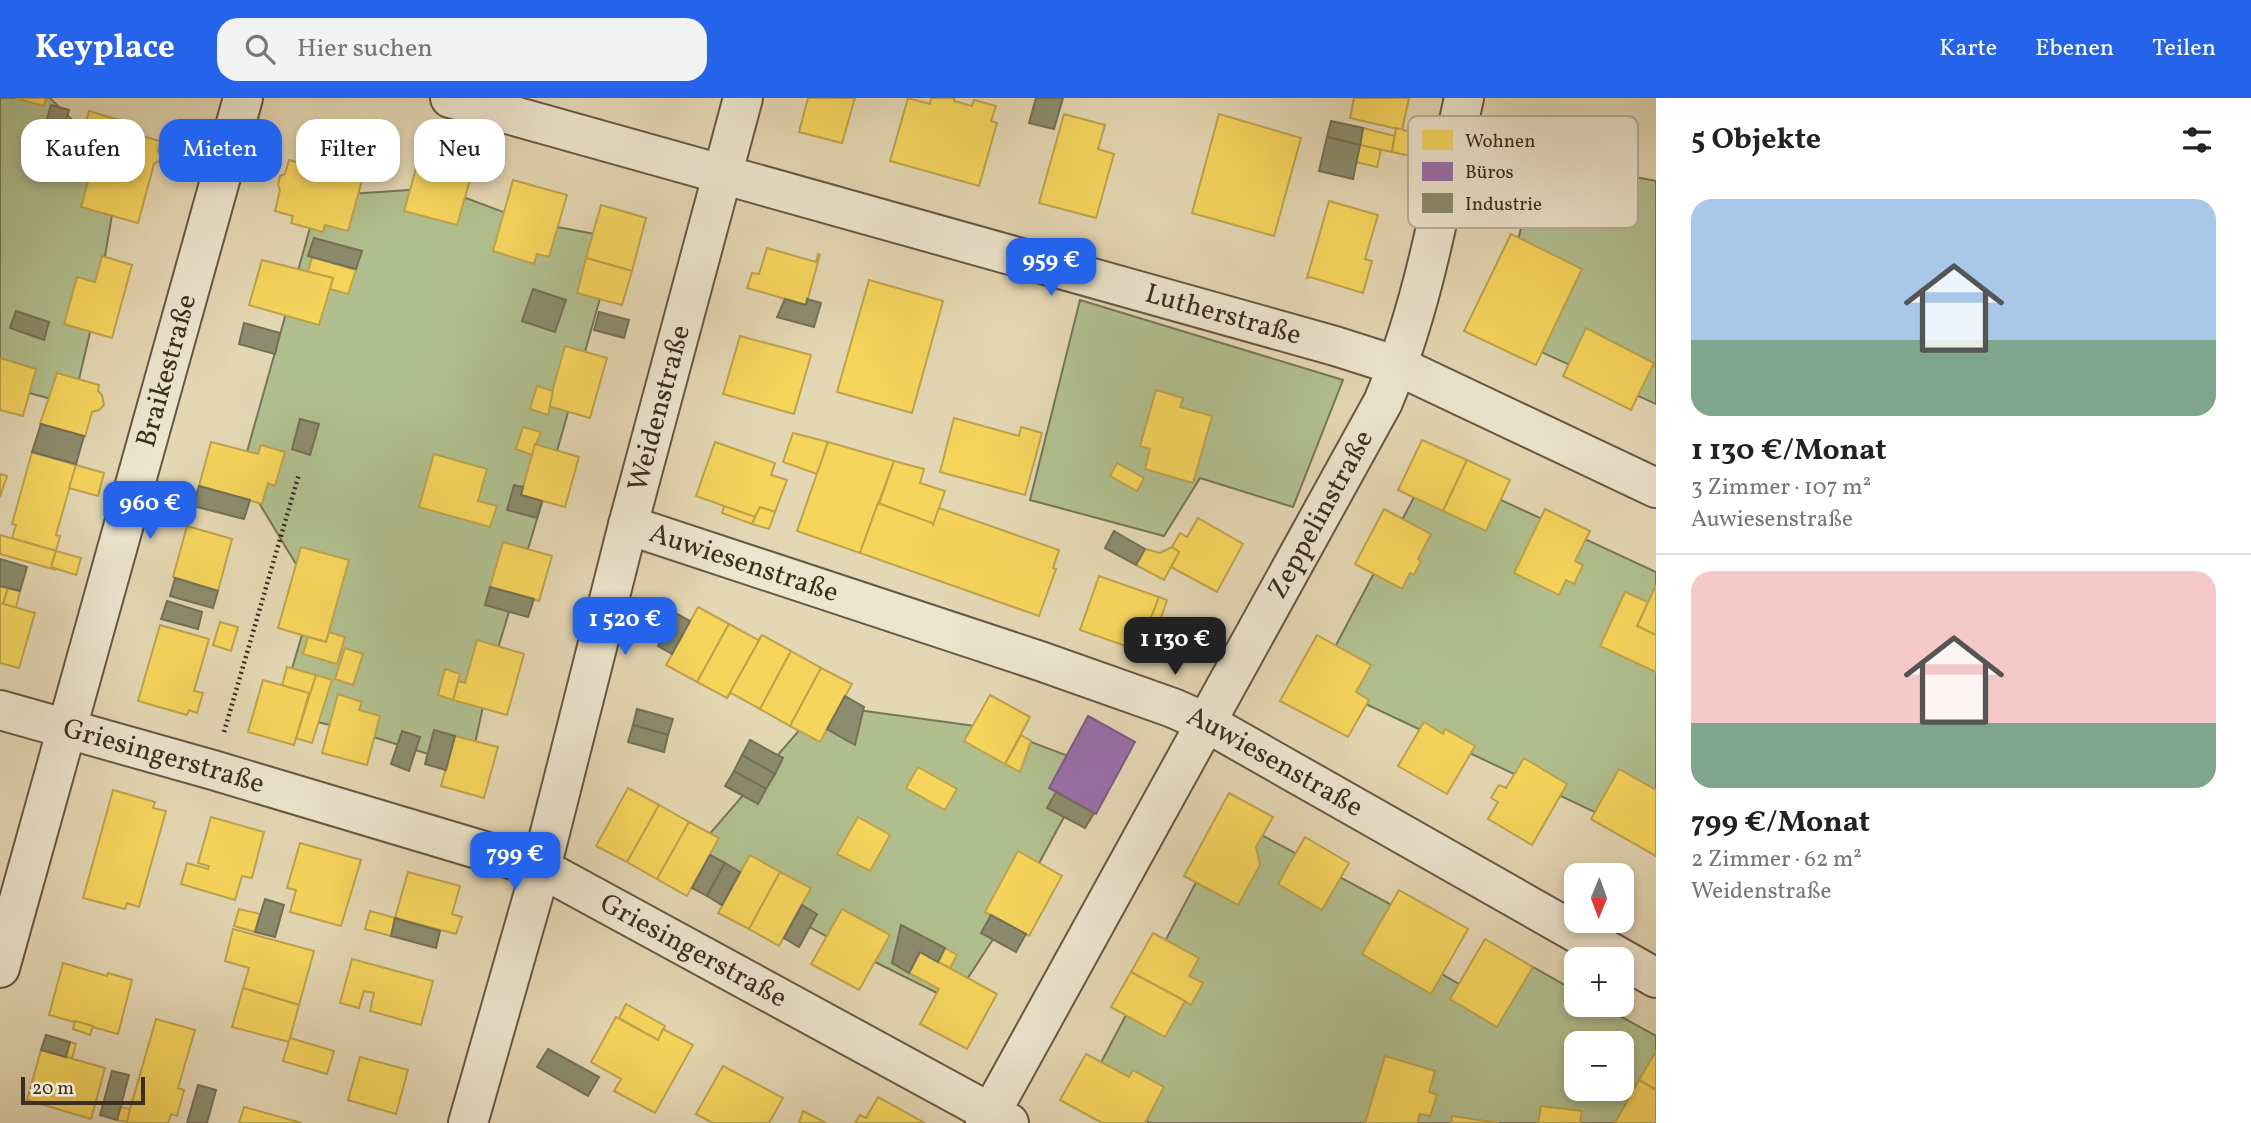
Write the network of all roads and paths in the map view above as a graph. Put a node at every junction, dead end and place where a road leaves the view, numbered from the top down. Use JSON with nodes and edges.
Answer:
{"nodes":[{"id":1,"x":243,"y":98,"type":"edge"},
{"id":2,"x":450,"y":98,"type":"edge"},
{"id":3,"x":743,"y":98,"type":"edge"},
{"id":4,"x":1464,"y":98,"type":"edge"},
{"id":5,"x":1460,"y":116,"type":"edge"},
{"id":6,"x":722,"y":174,"type":"junction"},
{"id":7,"x":1435,"y":228,"type":"edge"},
{"id":8,"x":1398,"y":366,"type":"junction"},
{"id":9,"x":299,"y":474,"type":"dead end"},
{"id":10,"x":1656,"y":488,"type":"edge"},
{"id":11,"x":628,"y":525,"type":"junction"},
{"id":12,"x":0,"y":710,"type":"edge"},
{"id":13,"x":1207,"y":723,"type":"junction"},
{"id":14,"x":66,"y":729,"type":"junction"},
{"id":15,"x":213,"y":770,"type":"junction"},
{"id":16,"x":541,"y":869,"type":"junction"},
{"id":17,"x":0,"y":968,"type":"edge"},
{"id":18,"x":1656,"y":978,"type":"edge"},
{"id":19,"x":995,"y":1120,"type":"edge"},
{"id":20,"x":468,"y":1123,"type":"edge"}],
"edges":[{"from":1,"to":14,"type":"street","name":"Braikestraße"},
{"from":2,"to":6,"type":"street","name":"Lutherstraße"},
{"from":3,"to":6,"type":"street","name":"Weidenstraße"},
{"from":4,"to":5,"type":"street","name":"Zeppelinstraße"},
{"from":6,"to":8,"type":"street","name":"Lutherstraße"},
{"from":6,"to":11,"type":"street","name":"Weidenstraße"},
{"from":7,"to":8,"type":"street","name":"Zeppelinstraße"},
{"from":8,"to":10,"type":"street","name":"Lutherstraße"},
{"from":8,"to":13,"type":"street","name":"Zeppelinstraße"},
{"from":9,"to":15,"type":"path"},
{"from":11,"to":13,"type":"street","name":"Auwiesenstraße"},
{"from":11,"to":16,"type":"street","name":"Weidenstraße"},
{"from":12,"to":14,"type":"street","name":"Griesingerstraße"},
{"from":13,"to":18,"type":"street","name":"Auwiesenstraße"},
{"from":13,"to":19,"type":"street","name":"Zeppelinstraße"},
{"from":14,"to":15,"type":"street","name":"Griesingerstraße"},
{"from":14,"to":17,"type":"street","name":"Braikestraße"},
{"from":15,"to":16,"type":"street","name":"Griesingerstraße"},
{"from":16,"to":19,"type":"street","name":"Griesingerstraße"},
{"from":16,"to":20,"type":"street","name":"Weidenstraße"}]}
